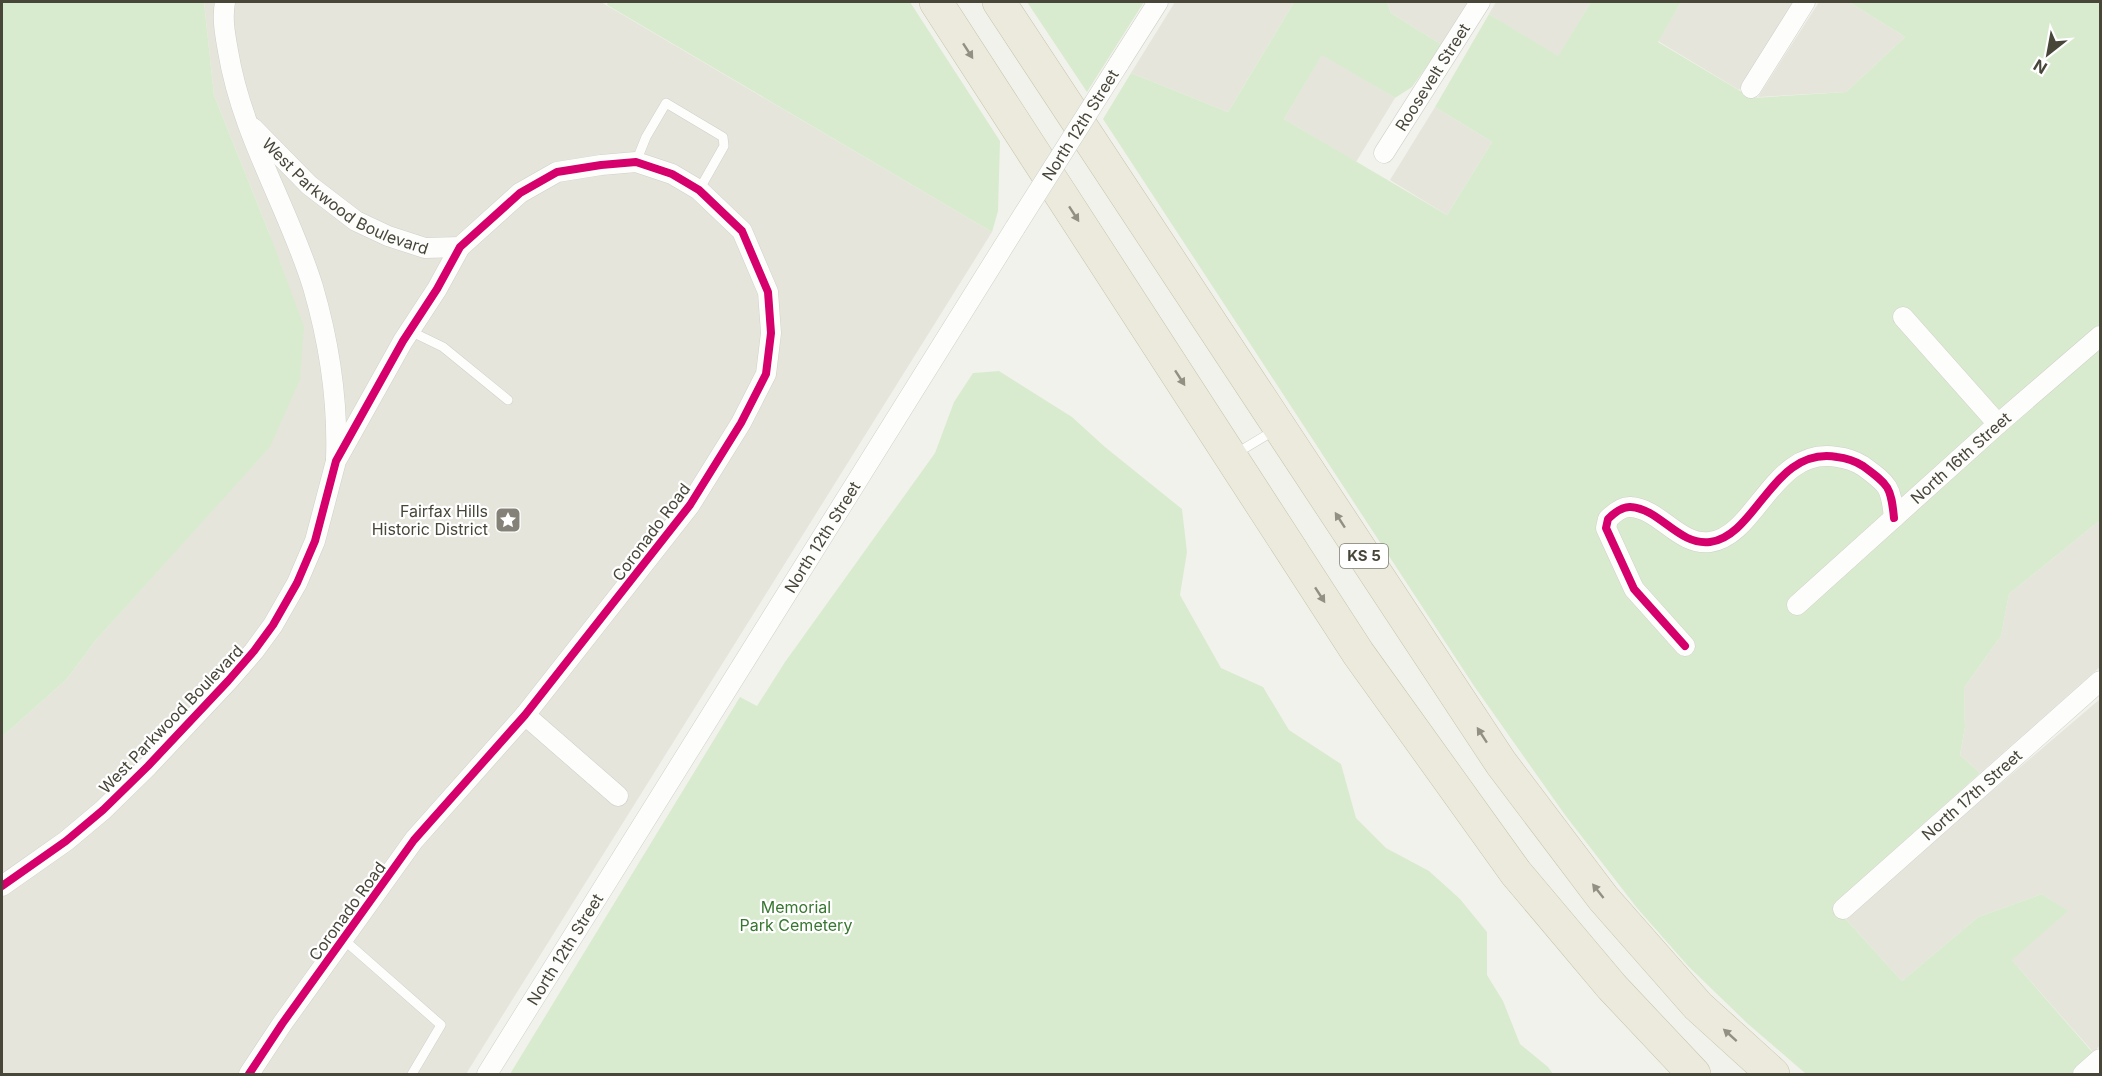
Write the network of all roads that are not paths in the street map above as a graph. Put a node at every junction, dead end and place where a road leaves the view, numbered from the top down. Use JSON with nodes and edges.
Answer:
{"nodes":[{"id":1,"x":225,"y":2,"type":"edge"},
{"id":2,"x":936,"y":2,"type":"edge"},
{"id":3,"x":999,"y":2,"type":"edge"},
{"id":4,"x":1158,"y":2,"type":"edge"},
{"id":5,"x":1480,"y":2,"type":"edge"},
{"id":6,"x":1805,"y":2,"type":"edge"},
{"id":7,"x":1750,"y":88,"type":"dead end"},
{"id":8,"x":244,"y":119,"type":"junction"},
{"id":9,"x":1384,"y":153,"type":"dead end"},
{"id":10,"x":636,"y":162,"type":"junction"},
{"id":11,"x":699,"y":190,"type":"junction"},
{"id":12,"x":460,"y":246,"type":"junction"},
{"id":13,"x":1903,"y":317,"type":"dead end"},
{"id":14,"x":410,"y":331,"type":"junction"},
{"id":15,"x":2100,"y":336,"type":"edge"},
{"id":16,"x":508,"y":400,"type":"dead end"},
{"id":17,"x":1998,"y":424,"type":"junction"},
{"id":18,"x":1279,"y":427,"type":"junction"},
{"id":19,"x":1230,"y":456,"type":"junction"},
{"id":20,"x":336,"y":462,"type":"junction"},
{"id":21,"x":1893,"y":518,"type":"junction"},
{"id":22,"x":1797,"y":605,"type":"dead end"},
{"id":23,"x":1685,"y":646,"type":"dead end"},
{"id":24,"x":2100,"y":681,"type":"edge"},
{"id":25,"x":525,"y":715,"type":"junction"},
{"id":26,"x":618,"y":796,"type":"dead end"},
{"id":27,"x":2,"y":886,"type":"edge"},
{"id":28,"x":1843,"y":909,"type":"dead end"},
{"id":29,"x":343,"y":939,"type":"junction"},
{"id":30,"x":2100,"y":1059,"type":"edge"},
{"id":31,"x":249,"y":1074,"type":"edge"},
{"id":32,"x":411,"y":1074,"type":"edge"},
{"id":33,"x":488,"y":1074,"type":"edge"},
{"id":34,"x":1694,"y":1074,"type":"edge"},
{"id":35,"x":1773,"y":1074,"type":"edge"},
{"id":36,"x":2083,"y":1074,"type":"edge"}],
"edges":[{"from":1,"to":8,"type":"street","name":"West Parkwood Boulevard"},
{"from":2,"to":19,"type":"highway","one_way":true},
{"from":3,"to":18,"type":"highway","number":"KS 5"},
{"from":4,"to":33,"type":"street","name":"North 12th Street","bridge":true},
{"from":5,"to":9,"type":"street","name":"Roosevelt Street"},
{"from":6,"to":7,"type":"street"},
{"from":8,"to":12,"type":"street","name":"West Parkwood Boulevard"},
{"from":8,"to":20,"type":"street","name":"West Parkwood Boulevard"},
{"from":10,"to":11,"type":"street","name":"Coronado Road"},
{"from":10,"to":11,"type":"lane"},
{"from":10,"to":12,"type":"street","name":"Coronado Road"},
{"from":11,"to":25,"type":"street","name":"Coronado Road"},
{"from":12,"to":14,"type":"street","name":"West Parkwood Boulevard"},
{"from":13,"to":17,"type":"street"},
{"from":14,"to":16,"type":"lane"},
{"from":14,"to":20,"type":"street","name":"West Parkwood Boulevard"},
{"from":15,"to":17,"type":"street","name":"North 16th Street"},
{"from":17,"to":21,"type":"street","name":"North 16th Street"},
{"from":18,"to":19,"type":"lane"},
{"from":35,"to":18,"type":"highway","number":"KS 5","one_way":true},
{"from":19,"to":34,"type":"highway","one_way":true},
{"from":20,"to":27,"type":"street","name":"West Parkwood Boulevard"},
{"from":21,"to":22,"type":"street","name":"North 16th Street"},
{"from":21,"to":23,"type":"street"},
{"from":24,"to":28,"type":"street","name":"North 17th Street"},
{"from":25,"to":26,"type":"street"},
{"from":25,"to":29,"type":"street","name":"Coronado Road"},
{"from":29,"to":31,"type":"street","name":"Coronado Road"},
{"from":29,"to":32,"type":"lane"},
{"from":30,"to":36,"type":"street"}]}
